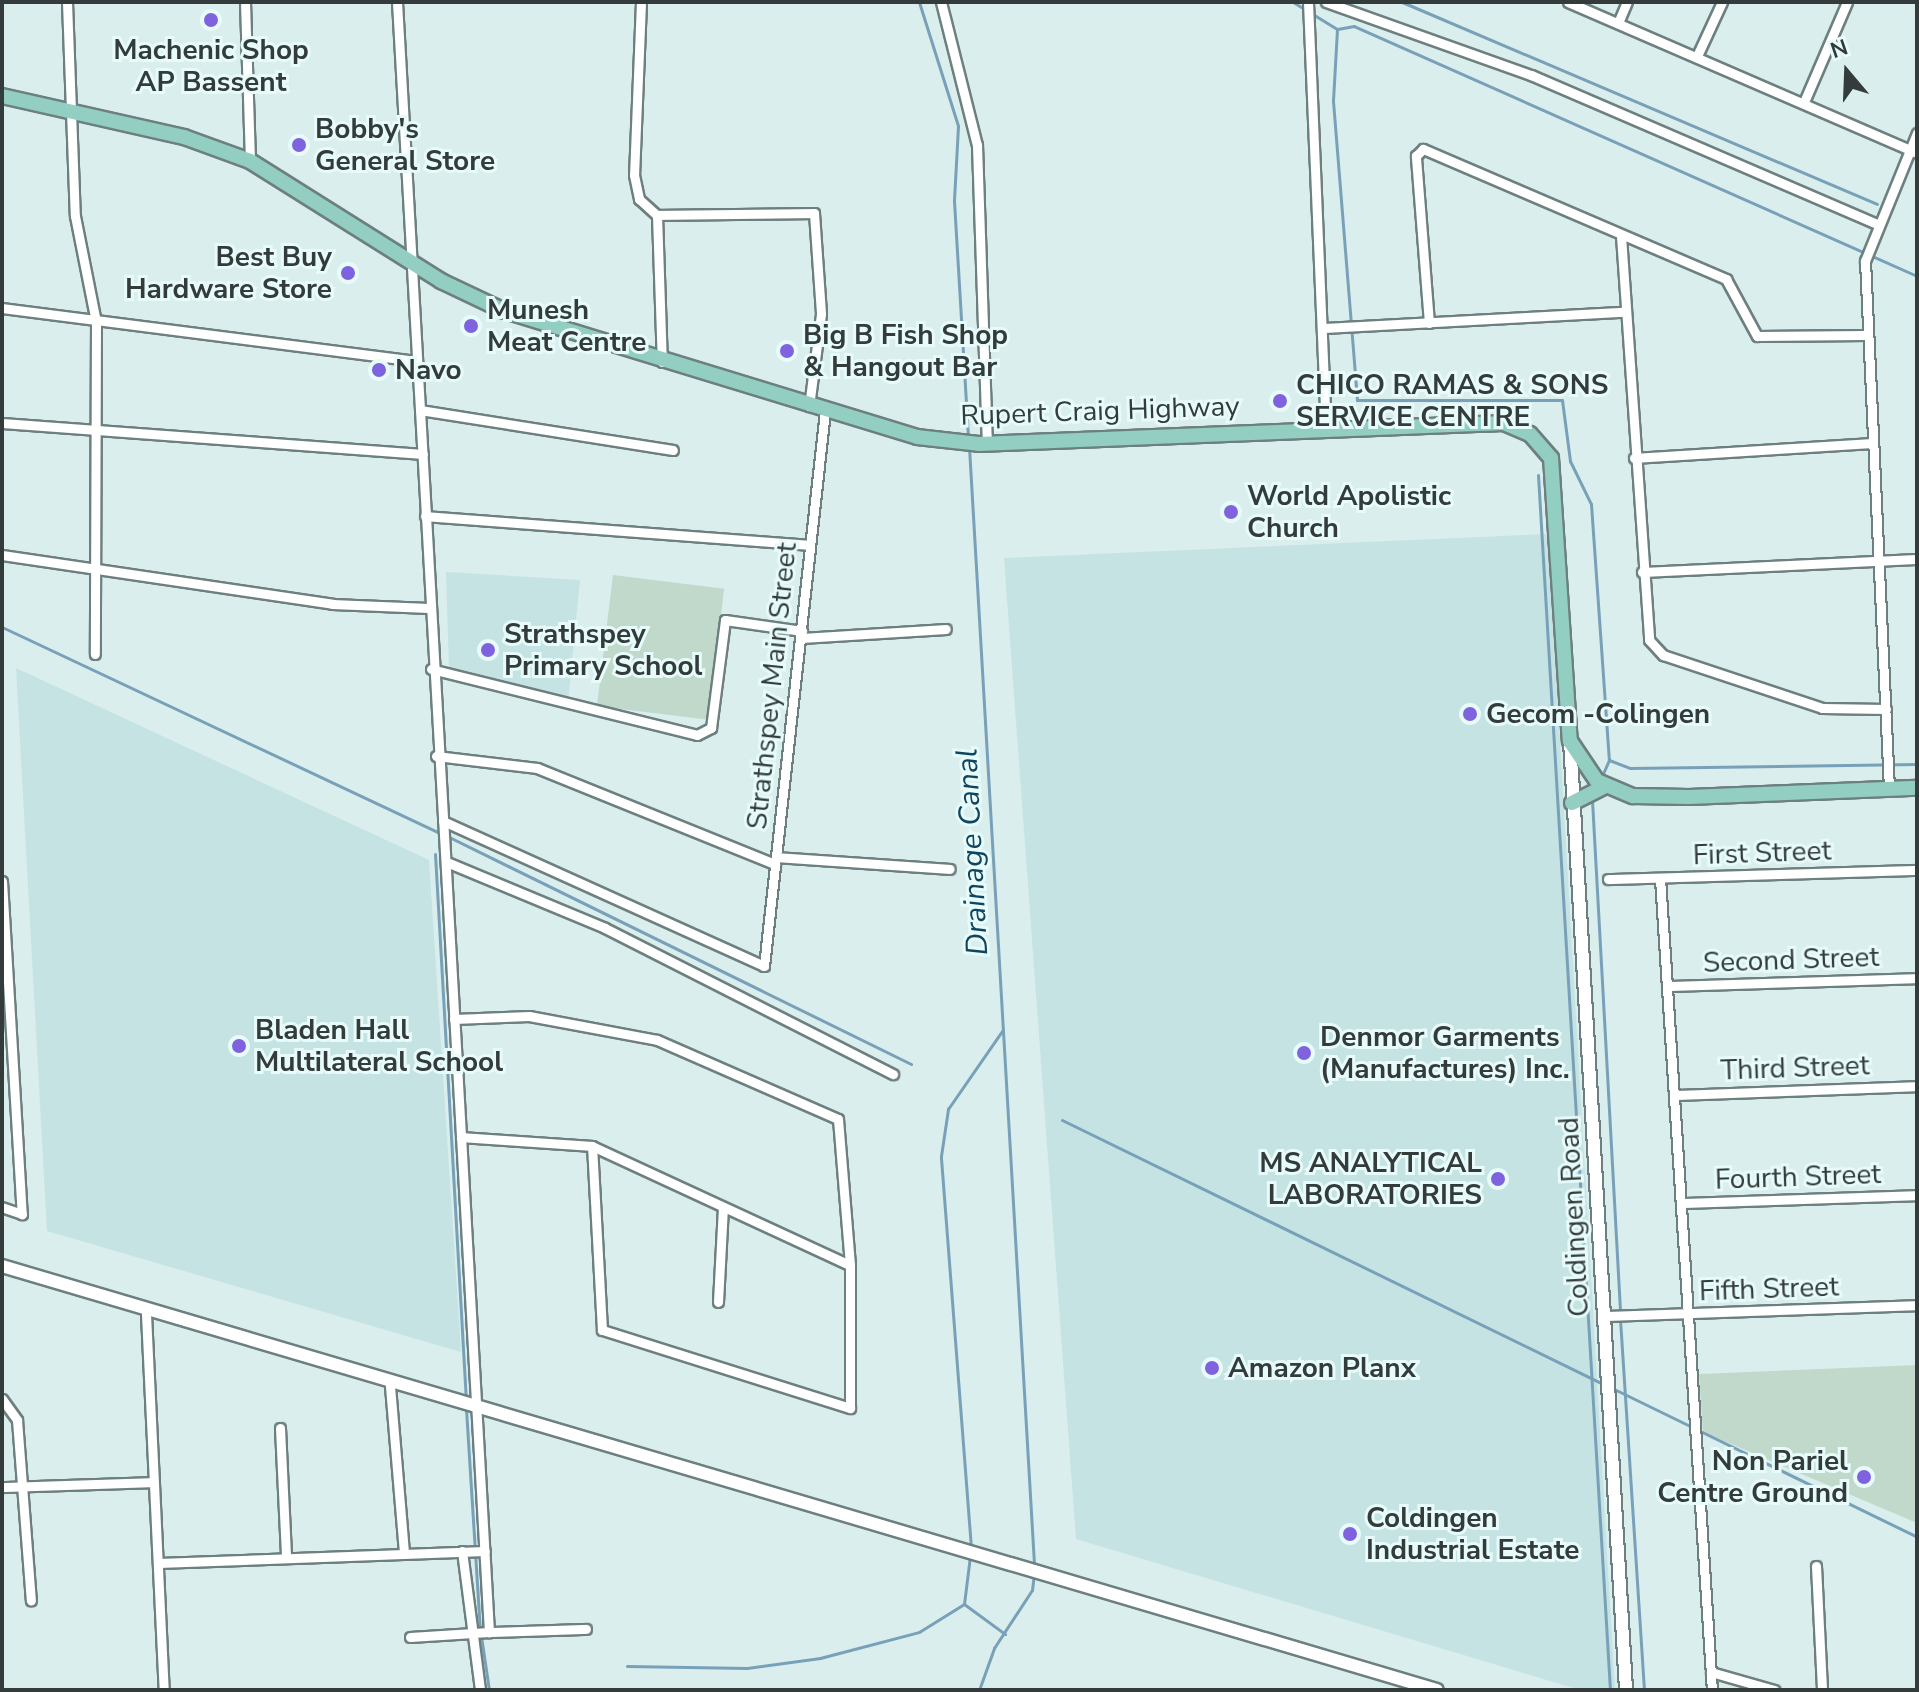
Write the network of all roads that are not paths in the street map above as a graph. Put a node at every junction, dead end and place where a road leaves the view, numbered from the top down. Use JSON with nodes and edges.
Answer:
{"nodes":[{"id":1,"x":67,"y":2,"type":"edge"},
{"id":2,"x":245,"y":2,"type":"edge"},
{"id":3,"x":397,"y":2,"type":"edge"},
{"id":4,"x":641,"y":2,"type":"edge"},
{"id":5,"x":941,"y":2,"type":"edge"},
{"id":6,"x":1308,"y":2,"type":"edge"},
{"id":7,"x":1326,"y":2,"type":"edge"},
{"id":8,"x":1568,"y":2,"type":"edge"},
{"id":9,"x":1627,"y":2,"type":"edge"},
{"id":10,"x":1722,"y":2,"type":"edge"},
{"id":11,"x":1847,"y":2,"type":"edge"},
{"id":12,"x":1618,"y":23,"type":"junction"},
{"id":13,"x":1697,"y":56,"type":"junction"},
{"id":14,"x":2,"y":96,"type":"edge"},
{"id":15,"x":1804,"y":102,"type":"junction"},
{"id":16,"x":71,"y":110,"type":"junction"},
{"id":17,"x":1917,"y":133,"type":"edge"},
{"id":18,"x":1913,"y":152,"type":"edge"},
{"id":19,"x":250,"y":161,"type":"junction"},
{"id":20,"x":657,"y":215,"type":"junction"},
{"id":21,"x":1877,"y":224,"type":"junction"},
{"id":22,"x":1621,"y":236,"type":"junction"},
{"id":23,"x":417,"y":266,"type":"junction"},
{"id":24,"x":2,"y":308,"type":"edge"},
{"id":25,"x":1624,"y":312,"type":"junction"},
{"id":26,"x":96,"y":322,"type":"junction"},
{"id":27,"x":1429,"y":323,"type":"junction"},
{"id":28,"x":1324,"y":328,"type":"junction"},
{"id":29,"x":1866,"y":335,"type":"junction"},
{"id":30,"x":416,"y":361,"type":"junction"},
{"id":31,"x":662,"y":362,"type":"junction"},
{"id":32,"x":809,"y":407,"type":"junction"},
{"id":33,"x":420,"y":410,"type":"junction"},
{"id":34,"x":825,"y":411,"type":"junction"},
{"id":35,"x":2,"y":423,"type":"edge"},
{"id":36,"x":96,"y":428,"type":"junction"},
{"id":37,"x":1326,"y":430,"type":"junction"},
{"id":38,"x":1872,"y":443,"type":"junction"},
{"id":39,"x":983,"y":444,"type":"junction"},
{"id":40,"x":673,"y":450,"type":"dead end"},
{"id":41,"x":423,"y":454,"type":"junction"},
{"id":42,"x":1634,"y":458,"type":"junction"},
{"id":43,"x":425,"y":516,"type":"junction"},
{"id":44,"x":810,"y":545,"type":"junction"},
{"id":45,"x":2,"y":555,"type":"edge"},
{"id":46,"x":1917,"y":559,"type":"edge"},
{"id":47,"x":1877,"y":560,"type":"junction"},
{"id":48,"x":100,"y":572,"type":"junction"},
{"id":49,"x":1642,"y":572,"type":"junction"},
{"id":50,"x":429,"y":608,"type":"junction"},
{"id":51,"x":946,"y":629,"type":"dead end"},
{"id":52,"x":802,"y":634,"type":"junction"},
{"id":53,"x":95,"y":654,"type":"dead end"},
{"id":54,"x":431,"y":669,"type":"junction"},
{"id":55,"x":1886,"y":709,"type":"junction"},
{"id":56,"x":1570,"y":741,"type":"junction"},
{"id":57,"x":436,"y":756,"type":"junction"},
{"id":58,"x":1605,"y":786,"type":"junction"},
{"id":59,"x":1917,"y":788,"type":"edge"},
{"id":60,"x":1889,"y":789,"type":"junction"},
{"id":61,"x":1572,"y":803,"type":"junction"},
{"id":62,"x":443,"y":821,"type":"junction"},
{"id":63,"x":775,"y":861,"type":"junction"},
{"id":64,"x":449,"y":863,"type":"junction"},
{"id":65,"x":950,"y":869,"type":"dead end"},
{"id":66,"x":1917,"y":870,"type":"edge"},
{"id":67,"x":1660,"y":878,"type":"junction"},
{"id":68,"x":1608,"y":879,"type":"dead end"},
{"id":69,"x":2,"y":881,"type":"edge"},
{"id":70,"x":1917,"y":978,"type":"edge"},
{"id":71,"x":1667,"y":986,"type":"junction"},
{"id":72,"x":454,"y":1019,"type":"junction"},
{"id":73,"x":893,"y":1074,"type":"dead end"},
{"id":74,"x":1917,"y":1086,"type":"edge"},
{"id":75,"x":1674,"y":1095,"type":"junction"},
{"id":76,"x":461,"y":1137,"type":"junction"},
{"id":77,"x":592,"y":1146,"type":"junction"},
{"id":78,"x":1917,"y":1195,"type":"edge"},
{"id":79,"x":1681,"y":1203,"type":"junction"},
{"id":80,"x":2,"y":1207,"type":"edge"},
{"id":81,"x":723,"y":1207,"type":"junction"},
{"id":82,"x":850,"y":1265,"type":"junction"},
{"id":83,"x":2,"y":1266,"type":"edge"},
{"id":84,"x":718,"y":1302,"type":"dead end"},
{"id":85,"x":1917,"y":1305,"type":"edge"},
{"id":86,"x":146,"y":1314,"type":"junction"},
{"id":87,"x":1688,"y":1314,"type":"junction"},
{"id":88,"x":1613,"y":1316,"type":"junction"},
{"id":89,"x":390,"y":1386,"type":"junction"},
{"id":90,"x":2,"y":1399,"type":"edge"},
{"id":91,"x":478,"y":1413,"type":"junction"},
{"id":92,"x":280,"y":1428,"type":"dead end"},
{"id":93,"x":152,"y":1482,"type":"junction"},
{"id":94,"x":23,"y":1486,"type":"junction"},
{"id":95,"x":2,"y":1487,"type":"edge"},
{"id":96,"x":462,"y":1551,"type":"junction"},
{"id":97,"x":485,"y":1551,"type":"junction"},
{"id":98,"x":404,"y":1552,"type":"junction"},
{"id":99,"x":286,"y":1556,"type":"junction"},
{"id":100,"x":158,"y":1563,"type":"junction"},
{"id":101,"x":1816,"y":1566,"type":"dead end"},
{"id":102,"x":31,"y":1600,"type":"dead end"},
{"id":103,"x":586,"y":1629,"type":"dead end"},
{"id":104,"x":489,"y":1632,"type":"junction"},
{"id":105,"x":468,"y":1633,"type":"junction"},
{"id":106,"x":410,"y":1637,"type":"dead end"},
{"id":107,"x":1711,"y":1672,"type":"junction"},
{"id":108,"x":164,"y":1690,"type":"edge"},
{"id":109,"x":480,"y":1690,"type":"edge"},
{"id":110,"x":1437,"y":1690,"type":"edge"},
{"id":111,"x":1626,"y":1690,"type":"edge"},
{"id":112,"x":1712,"y":1690,"type":"edge"},
{"id":113,"x":1774,"y":1690,"type":"edge"},
{"id":114,"x":1822,"y":1690,"type":"edge"}],
"edges":[{"from":1,"to":16,"type":"street"},
{"from":2,"to":19,"type":"street"},
{"from":3,"to":23,"type":"street"},
{"from":4,"to":20,"type":"street"},
{"from":5,"to":39,"type":"street"},
{"from":6,"to":28,"type":"street"},
{"from":7,"to":21,"type":"street"},
{"from":8,"to":12,"type":"street"},
{"from":9,"to":12,"type":"street"},
{"from":10,"to":13,"type":"street"},
{"from":11,"to":15,"type":"street"},
{"from":12,"to":13,"type":"street"},
{"from":13,"to":15,"type":"street"},
{"from":14,"to":16,"type":"main road","name":"Rupert Craig Highway"},
{"from":15,"to":18,"type":"street"},
{"from":16,"to":19,"type":"main road","name":"Rupert Craig Highway"},
{"from":16,"to":26,"type":"street"},
{"from":17,"to":18,"type":"street"},
{"from":18,"to":21,"type":"street"},
{"from":19,"to":23,"type":"main road","name":"Rupert Craig Highway"},
{"from":20,"to":31,"type":"street"},
{"from":20,"to":32,"type":"street"},
{"from":21,"to":29,"type":"street"},
{"from":22,"to":25,"type":"street"},
{"from":22,"to":27,"type":"street"},
{"from":22,"to":29,"type":"street"},
{"from":23,"to":30,"type":"street"},
{"from":23,"to":31,"type":"main road","name":"Rupert Craig Highway"},
{"from":24,"to":26,"type":"street"},
{"from":25,"to":27,"type":"street"},
{"from":25,"to":42,"type":"street"},
{"from":26,"to":30,"type":"street"},
{"from":26,"to":36,"type":"street"},
{"from":27,"to":28,"type":"street"},
{"from":28,"to":37,"type":"street"},
{"from":29,"to":38,"type":"street"},
{"from":30,"to":33,"type":"street"},
{"from":31,"to":32,"type":"main road","name":"Rupert Craig Highway"},
{"from":32,"to":34,"type":"main road","name":"Rupert Craig Highway"},
{"from":33,"to":40,"type":"street"},
{"from":33,"to":41,"type":"street"},
{"from":34,"to":39,"type":"main road","name":"Rupert Craig Highway"},
{"from":34,"to":44,"type":"street","name":"Strathspey Main Street"},
{"from":35,"to":36,"type":"street"},
{"from":36,"to":41,"type":"street"},
{"from":36,"to":48,"type":"street"},
{"from":37,"to":39,"type":"main road","name":"Rupert Craig Highway"},
{"from":37,"to":56,"type":"main road","name":"Rupert Craig Highway"},
{"from":38,"to":42,"type":"street"},
{"from":38,"to":47,"type":"street"},
{"from":41,"to":43,"type":"street"},
{"from":42,"to":49,"type":"street"},
{"from":43,"to":44,"type":"street"},
{"from":43,"to":50,"type":"street"},
{"from":44,"to":52,"type":"street","name":"Strathspey Main Street"},
{"from":45,"to":48,"type":"street"},
{"from":46,"to":47,"type":"street"},
{"from":47,"to":49,"type":"street"},
{"from":47,"to":55,"type":"street"},
{"from":48,"to":50,"type":"street"},
{"from":48,"to":53,"type":"street"},
{"from":49,"to":55,"type":"street"},
{"from":50,"to":54,"type":"street"},
{"from":51,"to":52,"type":"street"},
{"from":52,"to":54,"type":"street"},
{"from":52,"to":63,"type":"street","name":"Strathspey Main Street"},
{"from":54,"to":57,"type":"street"},
{"from":55,"to":60,"type":"street"},
{"from":56,"to":58,"type":"main road"},
{"from":56,"to":61,"type":"main road","name":"Coldingen Road"},
{"from":57,"to":62,"type":"street"},
{"from":57,"to":63,"type":"street"},
{"from":58,"to":60,"type":"main road"},
{"from":58,"to":61,"type":"main road"},
{"from":59,"to":60,"type":"main road"},
{"from":61,"to":88,"type":"main road","name":"Coldingen Road"},
{"from":62,"to":63,"type":"street","name":"Strathspey Main Street"},
{"from":62,"to":64,"type":"street"},
{"from":63,"to":65,"type":"street"},
{"from":64,"to":72,"type":"street"},
{"from":64,"to":73,"type":"street"},
{"from":66,"to":67,"type":"street","name":"First Street"},
{"from":67,"to":68,"type":"street","name":"First Street"},
{"from":67,"to":71,"type":"street"},
{"from":69,"to":80,"type":"street"},
{"from":70,"to":71,"type":"street","name":"Second Street"},
{"from":71,"to":75,"type":"street"},
{"from":72,"to":76,"type":"street"},
{"from":72,"to":82,"type":"street"},
{"from":74,"to":75,"type":"street","name":"Third Street"},
{"from":75,"to":79,"type":"street"},
{"from":76,"to":77,"type":"street"},
{"from":76,"to":91,"type":"street"},
{"from":77,"to":81,"type":"street"},
{"from":77,"to":82,"type":"street"},
{"from":78,"to":79,"type":"street","name":"Fourth Street"},
{"from":79,"to":87,"type":"street"},
{"from":81,"to":82,"type":"street"},
{"from":81,"to":84,"type":"street"},
{"from":83,"to":86,"type":"main road"},
{"from":85,"to":87,"type":"street","name":"Fifth Street"},
{"from":86,"to":89,"type":"main road"},
{"from":86,"to":93,"type":"street"},
{"from":87,"to":88,"type":"street","name":"Fifth Street"},
{"from":87,"to":107,"type":"street"},
{"from":88,"to":111,"type":"main road","name":"Coldingen Road"},
{"from":89,"to":91,"type":"main road"},
{"from":89,"to":98,"type":"street"},
{"from":90,"to":94,"type":"street"},
{"from":91,"to":97,"type":"street"},
{"from":91,"to":110,"type":"main road"},
{"from":92,"to":99,"type":"street"},
{"from":93,"to":94,"type":"street"},
{"from":93,"to":100,"type":"street"},
{"from":94,"to":95,"type":"street"},
{"from":94,"to":102,"type":"street"},
{"from":96,"to":97,"type":"street"},
{"from":96,"to":98,"type":"street"},
{"from":96,"to":105,"type":"street"},
{"from":97,"to":104,"type":"street"},
{"from":98,"to":99,"type":"street"},
{"from":99,"to":100,"type":"street"},
{"from":100,"to":108,"type":"street"},
{"from":101,"to":114,"type":"street"},
{"from":103,"to":104,"type":"street"},
{"from":104,"to":105,"type":"street"},
{"from":105,"to":106,"type":"street"},
{"from":105,"to":109,"type":"street"},
{"from":107,"to":112,"type":"street"},
{"from":107,"to":113,"type":"street"}]}
